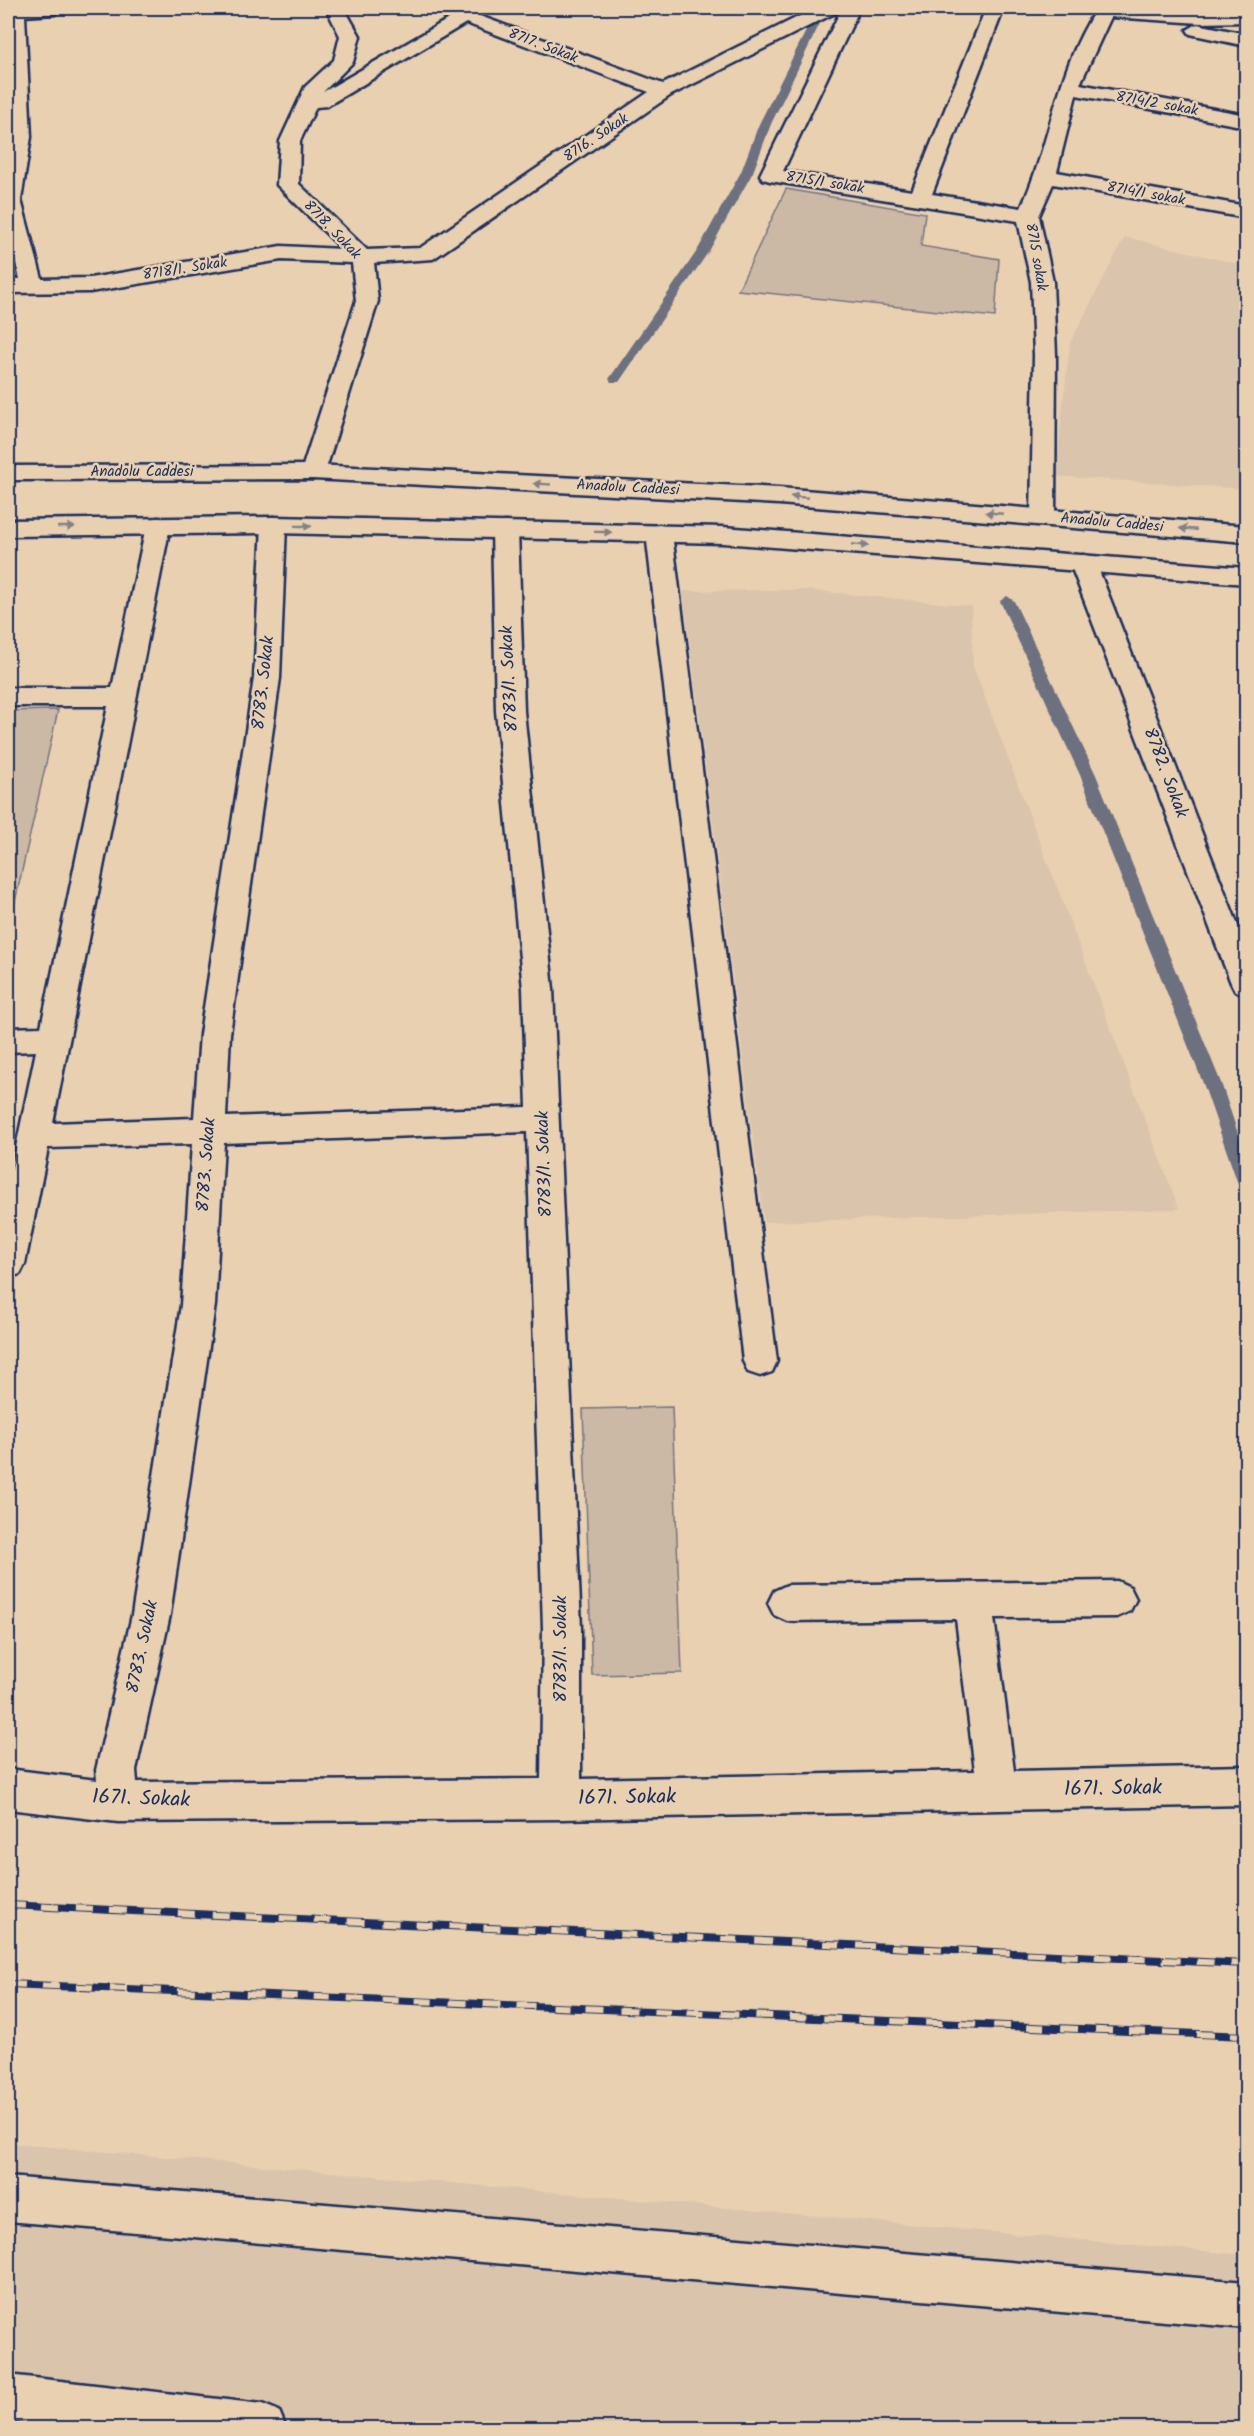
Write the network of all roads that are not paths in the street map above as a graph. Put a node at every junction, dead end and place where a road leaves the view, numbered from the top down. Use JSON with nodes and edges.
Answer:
{"nodes":[{"id":1,"x":55,"y":8,"type":"edge"},
{"id":2,"x":335,"y":8,"type":"edge"},
{"id":3,"x":830,"y":8,"type":"edge"},
{"id":4,"x":851,"y":8,"type":"edge"},
{"id":5,"x":994,"y":8,"type":"edge"},
{"id":6,"x":1081,"y":8,"type":"edge"},
{"id":7,"x":11,"y":11,"type":"edge"},
{"id":8,"x":1104,"y":11,"type":"junction"},
{"id":9,"x":1202,"y":12,"type":"edge"},
{"id":10,"x":1246,"y":16,"type":"edge"},
{"id":11,"x":1246,"y":40,"type":"edge"},
{"id":12,"x":1068,"y":88,"type":"junction"},
{"id":13,"x":664,"y":91,"type":"junction"},
{"id":14,"x":302,"y":113,"type":"junction"},
{"id":15,"x":1246,"y":121,"type":"edge"},
{"id":16,"x":14,"y":137,"type":"edge"},
{"id":17,"x":1046,"y":176,"type":"junction"},
{"id":18,"x":920,"y":199,"type":"junction"},
{"id":19,"x":9,"y":201,"type":"edge"},
{"id":20,"x":1246,"y":212,"type":"edge"},
{"id":21,"x":1028,"y":216,"type":"junction"},
{"id":22,"x":362,"y":257,"type":"junction"},
{"id":23,"x":8,"y":286,"type":"edge"},
{"id":24,"x":33,"y":286,"type":"junction"},
{"id":25,"x":314,"y":472,"type":"junction"},
{"id":26,"x":8,"y":473,"type":"edge"},
{"id":27,"x":1043,"y":517,"type":"junction"},
{"id":28,"x":274,"y":525,"type":"junction"},
{"id":29,"x":158,"y":526,"type":"junction"},
{"id":30,"x":8,"y":528,"type":"edge"},
{"id":31,"x":505,"y":530,"type":"junction"},
{"id":32,"x":658,"y":533,"type":"junction"},
{"id":33,"x":1246,"y":534,"type":"edge"},
{"id":34,"x":1083,"y":563,"type":"junction"},
{"id":35,"x":1246,"y":576,"type":"edge"},
{"id":36,"x":8,"y":697,"type":"edge"},
{"id":37,"x":123,"y":697,"type":"junction"},
{"id":38,"x":1246,"y":983,"type":"edge"},
{"id":39,"x":55,"y":1038,"type":"junction"},
{"id":40,"x":8,"y":1040,"type":"edge"},
{"id":41,"x":543,"y":1119,"type":"junction"},
{"id":42,"x":209,"y":1130,"type":"junction"},
{"id":43,"x":35,"y":1136,"type":"junction"},
{"id":44,"x":8,"y":1264,"type":"edge"},
{"id":45,"x":760,"y":1361,"type":"dead end"},
{"id":46,"x":1117,"y":1599,"type":"dead end"},
{"id":47,"x":973,"y":1601,"type":"junction"},
{"id":48,"x":787,"y":1603,"type":"dead end"},
{"id":49,"x":1246,"y":1786,"type":"edge"},
{"id":50,"x":8,"y":1789,"type":"edge"},
{"id":51,"x":997,"y":1791,"type":"junction"},
{"id":52,"x":561,"y":1799,"type":"junction"},
{"id":53,"x":118,"y":1802,"type":"junction"},
{"id":54,"x":8,"y":2199,"type":"edge"},
{"id":55,"x":1246,"y":2305,"type":"edge"},
{"id":56,"x":8,"y":2398,"type":"edge"},
{"id":57,"x":262,"y":2428,"type":"edge"}],
"edges":[{"from":1,"to":7,"type":"main road"},
{"from":2,"to":14,"type":"main road","name":"8718. Sokak"},
{"from":3,"to":13,"type":"main road","name":"8716. Sokak"},
{"from":4,"to":18,"type":"main road","name":"8715/1 sokak"},
{"from":5,"to":18,"type":"main road"},
{"from":6,"to":8,"type":"main road"},
{"from":7,"to":16,"type":"main road"},
{"from":8,"to":9,"type":"main road"},
{"from":8,"to":11,"type":"main road"},
{"from":8,"to":12,"type":"main road","name":"8715 sokak"},
{"from":9,"to":10,"type":"main road"},
{"from":12,"to":15,"type":"main road","name":"8714/2 sokak"},
{"from":12,"to":17,"type":"main road","name":"8715 sokak"},
{"from":13,"to":14,"type":"main road","name":"8717. Sokak"},
{"from":13,"to":22,"type":"main road","name":"8716. Sokak"},
{"from":14,"to":22,"type":"main road","name":"8718. Sokak"},
{"from":16,"to":19,"type":"main road"},
{"from":17,"to":20,"type":"main road","name":"8714/1 sokak"},
{"from":17,"to":21,"type":"main road","name":"8715 sokak"},
{"from":18,"to":21,"type":"main road","name":"8715/1 sokak"},
{"from":19,"to":24,"type":"main road"},
{"from":21,"to":27,"type":"main road","name":"8715 sokak"},
{"from":22,"to":24,"type":"main road","name":"8718/1. Sokak"},
{"from":22,"to":25,"type":"main road","name":"8718. Sokak"},
{"from":23,"to":24,"type":"main road","name":"8718/1. Sokak"},
{"from":25,"to":26,"type":"main road","name":"Anadolu Caddesi"},
{"from":27,"to":25,"type":"main road","name":"Anadolu Caddesi","one_way":true},
{"from":33,"to":27,"type":"main road","name":"Anadolu Caddesi","one_way":true},
{"from":28,"to":29,"type":"main road"},
{"from":28,"to":31,"type":"main road","one_way":true},
{"from":28,"to":42,"type":"main road","name":"8783. Sokak"},
{"from":30,"to":29,"type":"main road","one_way":true},
{"from":29,"to":37,"type":"main road"},
{"from":31,"to":32,"type":"main road","one_way":true},
{"from":31,"to":41,"type":"main road","name":"8783/1. Sokak"},
{"from":32,"to":34,"type":"main road","one_way":true},
{"from":32,"to":45,"type":"main road"},
{"from":34,"to":35,"type":"main road"},
{"from":34,"to":38,"type":"main road","name":"8782. Sokak"},
{"from":36,"to":37,"type":"main road"},
{"from":37,"to":39,"type":"main road"},
{"from":39,"to":40,"type":"main road"},
{"from":39,"to":43,"type":"main road"},
{"from":41,"to":42,"type":"main road"},
{"from":41,"to":52,"type":"main road","name":"8783/1. Sokak"},
{"from":42,"to":43,"type":"main road"},
{"from":42,"to":53,"type":"main road","name":"8783. Sokak"},
{"from":43,"to":44,"type":"main road"},
{"from":46,"to":47,"type":"main road"},
{"from":47,"to":48,"type":"main road"},
{"from":47,"to":51,"type":"main road"},
{"from":49,"to":51,"type":"main road","name":"1671. Sokak"},
{"from":50,"to":53,"type":"main road","name":"1671. Sokak"},
{"from":51,"to":52,"type":"main road","name":"1671. Sokak"},
{"from":52,"to":53,"type":"main road","name":"1671. Sokak"},
{"from":54,"to":55,"type":"main road"},
{"from":56,"to":57,"type":"main road"}]}
